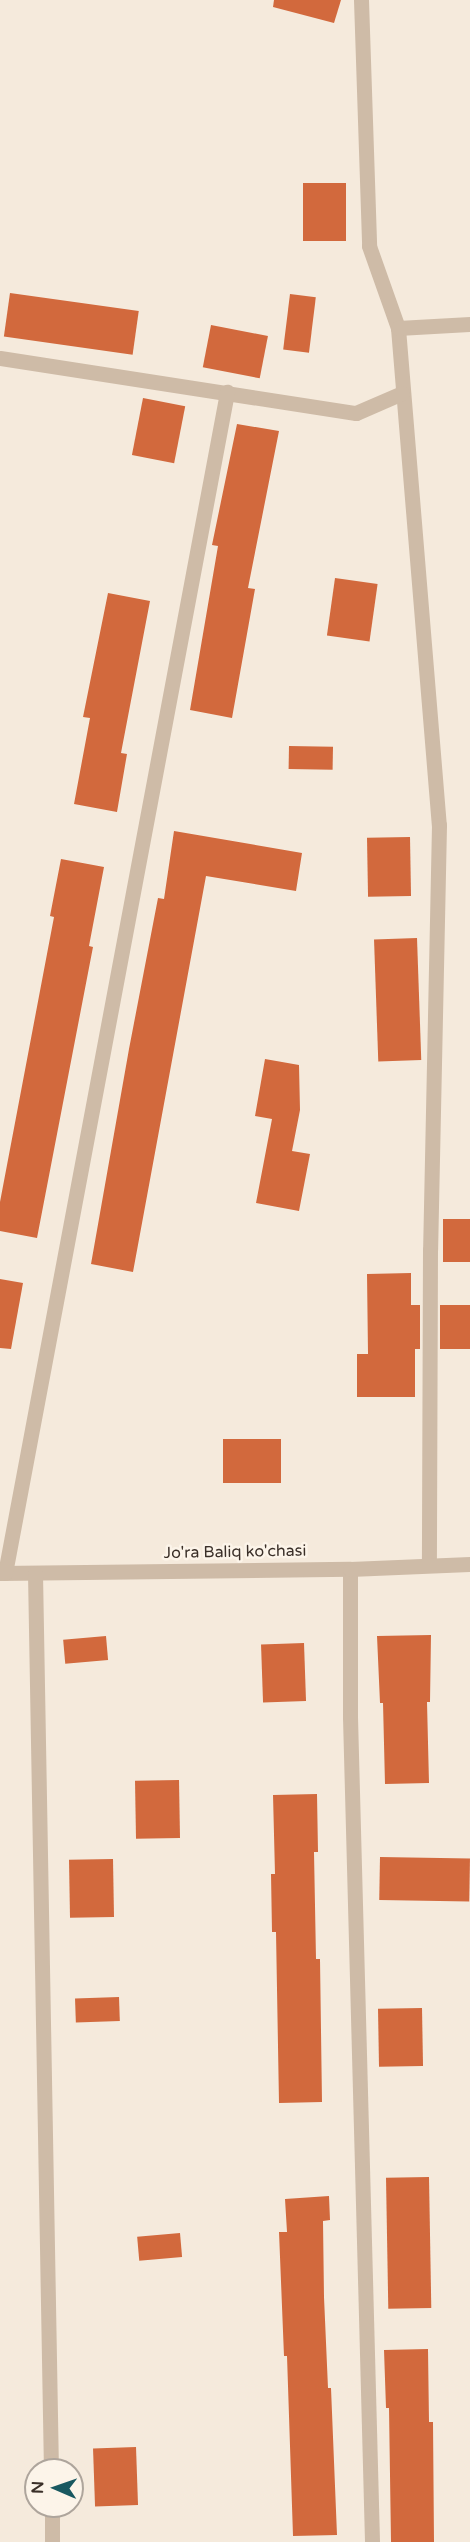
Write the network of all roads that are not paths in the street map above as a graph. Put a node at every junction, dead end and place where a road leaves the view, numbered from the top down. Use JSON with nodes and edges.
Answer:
{"nodes":[{"id":1,"x":362,"y":0,"type":"edge"},
{"id":2,"x":470,"y":324,"type":"edge"},
{"id":3,"x":398,"y":328,"type":"junction"},
{"id":4,"x":0,"y":358,"type":"edge"},
{"id":5,"x":227,"y":392,"type":"junction"},
{"id":6,"x":402,"y":393,"type":"junction"},
{"id":7,"x":470,"y":1564,"type":"edge"},
{"id":8,"x":429,"y":1565,"type":"junction"},
{"id":9,"x":350,"y":1569,"type":"junction"},
{"id":10,"x":2,"y":1573,"type":"edge"},
{"id":11,"x":35,"y":1573,"type":"junction"},
{"id":12,"x":51,"y":2458,"type":"edge"},
{"id":13,"x":52,"y":2518,"type":"edge"},
{"id":14,"x":52,"y":2542,"type":"edge"},
{"id":15,"x":372,"y":2542,"type":"edge"}],
"edges":[{"from":1,"to":3,"type":"street"},
{"from":2,"to":3,"type":"street"},
{"from":3,"to":6,"type":"street"},
{"from":4,"to":5,"type":"street"},
{"from":5,"to":6,"type":"street"},
{"from":5,"to":10,"type":"street"},
{"from":6,"to":8,"type":"street"},
{"from":7,"to":8,"type":"street","name":"Jo'ra Baliq ko'chasi"},
{"from":8,"to":9,"type":"street","name":"Jo'ra Baliq ko'chasi"},
{"from":9,"to":11,"type":"street","name":"Jo'ra Baliq ko'chasi"},
{"from":9,"to":15,"type":"street"},
{"from":10,"to":11,"type":"street","name":"Jo'ra Baliq ko'chasi"},
{"from":11,"to":12,"type":"street"},
{"from":13,"to":14,"type":"street"}]}
